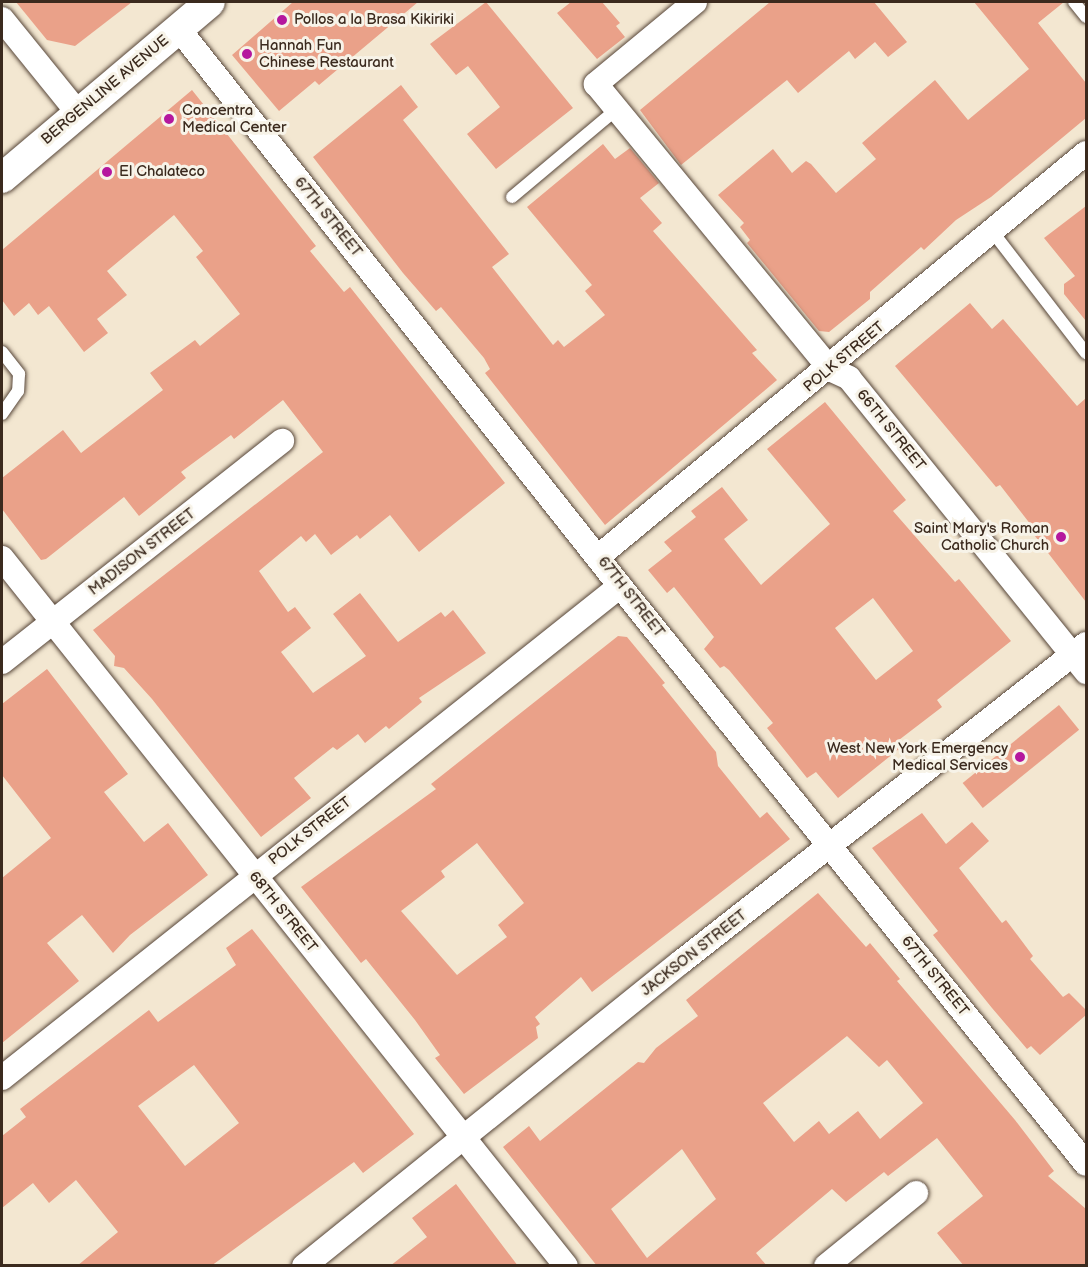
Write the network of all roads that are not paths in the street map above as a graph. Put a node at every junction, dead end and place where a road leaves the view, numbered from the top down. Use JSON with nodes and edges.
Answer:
{"nodes":[{"id":1,"x":210,"y":2,"type":"edge"},
{"id":2,"x":695,"y":2,"type":"edge"},
{"id":3,"x":1074,"y":2,"type":"edge"},
{"id":4,"x":1086,"y":17,"type":"edge"},
{"id":5,"x":2,"y":19,"type":"edge"},
{"id":6,"x":178,"y":28,"type":"junction"},
{"id":7,"x":617,"y":109,"type":"junction"},
{"id":8,"x":78,"y":113,"type":"junction"},
{"id":9,"x":1086,"y":153,"type":"edge"},
{"id":10,"x":2,"y":178,"type":"edge"},
{"id":11,"x":512,"y":197,"type":"dead end"},
{"id":12,"x":992,"y":231,"type":"junction"},
{"id":13,"x":2,"y":352,"type":"edge"},
{"id":14,"x":1086,"y":353,"type":"edge"},
{"id":15,"x":830,"y":369,"type":"junction"},
{"id":16,"x":2,"y":414,"type":"edge"},
{"id":17,"x":282,"y":441,"type":"dead end"},
{"id":18,"x":599,"y":556,"type":"junction"},
{"id":19,"x":2,"y":558,"type":"edge"},
{"id":20,"x":620,"y":586,"type":"junction"},
{"id":21,"x":52,"y":622,"type":"junction"},
{"id":22,"x":1082,"y":657,"type":"edge"},
{"id":23,"x":2,"y":662,"type":"edge"},
{"id":24,"x":831,"y":846,"type":"junction"},
{"id":25,"x":254,"y":875,"type":"junction"},
{"id":26,"x":2,"y":1078,"type":"edge"},
{"id":27,"x":466,"y":1137,"type":"junction"},
{"id":28,"x":1086,"y":1164,"type":"edge"},
{"id":29,"x":916,"y":1193,"type":"dead end"},
{"id":30,"x":304,"y":1266,"type":"edge"},
{"id":31,"x":566,"y":1266,"type":"edge"},
{"id":32,"x":826,"y":1266,"type":"edge"}],
"edges":[{"from":1,"to":6,"type":"street","name":"BERGENLINE AVENUE"},
{"from":2,"to":7,"type":"street","name":"66TH STREET"},
{"from":3,"to":4,"type":"lane"},
{"from":5,"to":8,"type":"street"},
{"from":6,"to":8,"type":"street","name":"BERGENLINE AVENUE"},
{"from":6,"to":18,"type":"street","name":"67TH STREET"},
{"from":7,"to":11,"type":"lane"},
{"from":7,"to":15,"type":"street","name":"66TH STREET"},
{"from":8,"to":10,"type":"street","name":"BERGENLINE AVENUE"},
{"from":9,"to":12,"type":"street","name":"POLK STREET"},
{"from":12,"to":14,"type":"lane"},
{"from":12,"to":15,"type":"street","name":"POLK STREET"},
{"from":13,"to":16,"type":"lane"},
{"from":15,"to":18,"type":"street","name":"POLK STREET"},
{"from":15,"to":22,"type":"street","name":"66TH STREET"},
{"from":17,"to":21,"type":"street","name":"MADISON STREET"},
{"from":18,"to":20,"type":"street","name":"67TH STREET"},
{"from":19,"to":21,"type":"street","name":"68TH STREET"},
{"from":20,"to":24,"type":"street","name":"67TH STREET"},
{"from":20,"to":25,"type":"street","name":"POLK STREET"},
{"from":21,"to":23,"type":"street","name":"MADISON STREET"},
{"from":21,"to":25,"type":"street","name":"68TH STREET"},
{"from":22,"to":24,"type":"street","name":"JACKSON STREET"},
{"from":24,"to":27,"type":"street","name":"JACKSON STREET"},
{"from":24,"to":28,"type":"street","name":"67TH STREET"},
{"from":25,"to":26,"type":"street","name":"POLK STREET"},
{"from":25,"to":27,"type":"street","name":"68TH STREET"},
{"from":27,"to":30,"type":"street","name":"JACKSON STREET"},
{"from":27,"to":31,"type":"street","name":"68TH STREET"},
{"from":29,"to":32,"type":"street"}]}
